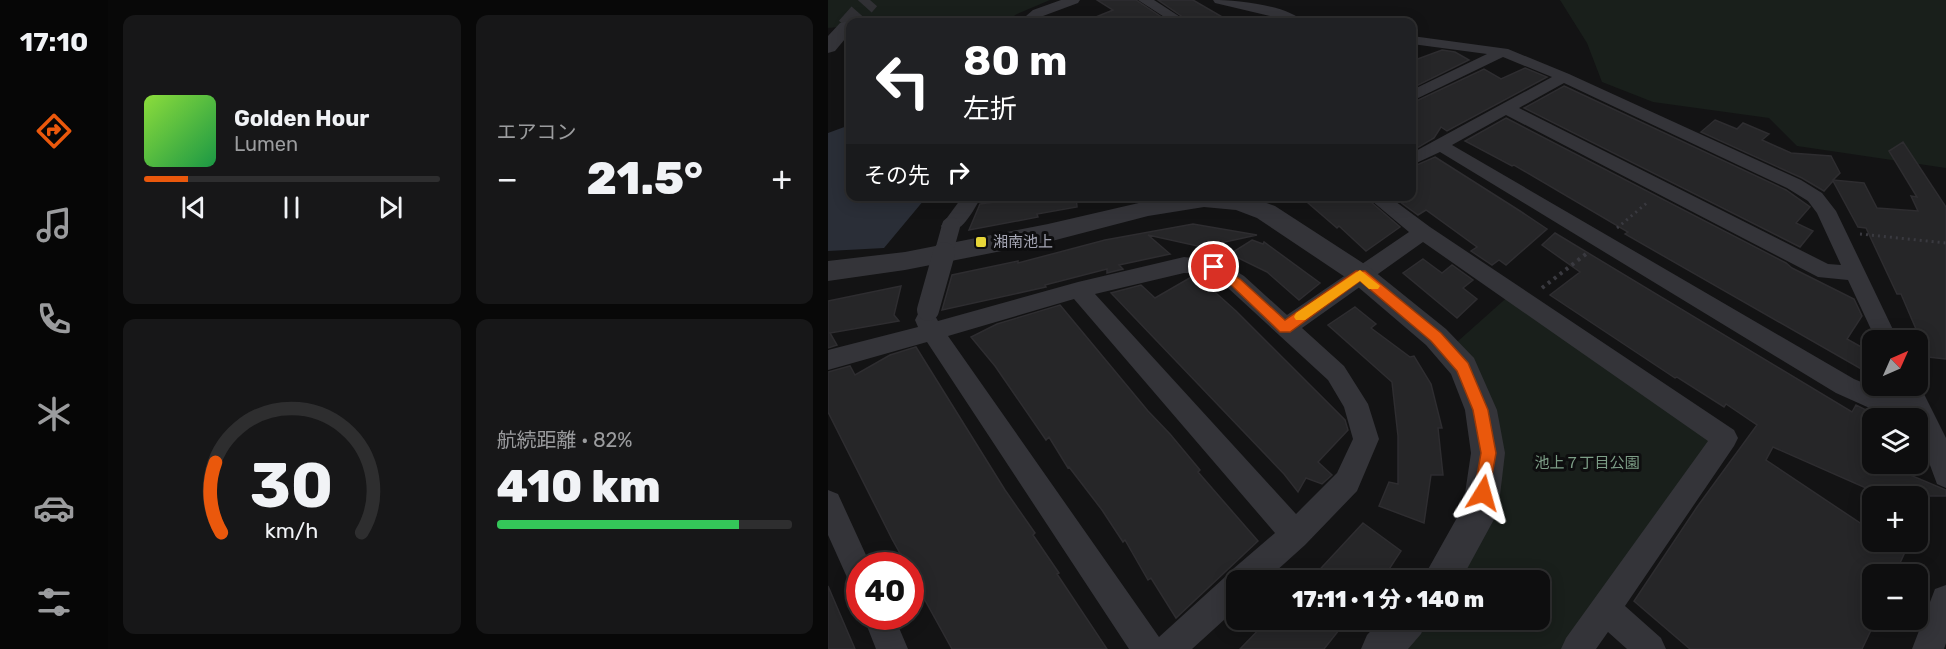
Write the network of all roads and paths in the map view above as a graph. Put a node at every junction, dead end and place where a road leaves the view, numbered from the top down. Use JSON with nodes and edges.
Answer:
{"nodes":[{"id":1,"x":1073,"y":0,"type":"edge"},
{"id":2,"x":1145,"y":0,"type":"edge"},
{"id":3,"x":1176,"y":0,"type":"edge"},
{"id":4,"x":1220,"y":0,"type":"edge"},
{"id":5,"x":1158,"y":7,"type":"junction"},
{"id":6,"x":1047,"y":9,"type":"junction"},
{"id":7,"x":1031,"y":18,"type":"edge"},
{"id":8,"x":1060,"y":18,"type":"edge"},
{"id":9,"x":1175,"y":18,"type":"edge"},
{"id":10,"x":1289,"y":18,"type":"edge"},
{"id":11,"x":846,"y":27,"type":"dead end"},
{"id":12,"x":1416,"y":41,"type":"edge"},
{"id":13,"x":1427,"y":42,"type":"junction"},
{"id":14,"x":828,"y":47,"type":"edge"},
{"id":15,"x":1416,"y":47,"type":"edge"},
{"id":16,"x":1503,"y":52,"type":"junction"},
{"id":17,"x":1564,"y":77,"type":"junction"},
{"id":18,"x":1416,"y":94,"type":"edge"},
{"id":19,"x":1507,"y":110,"type":"junction"},
{"id":20,"x":1440,"y":145,"type":"junction"},
{"id":21,"x":1416,"y":158,"type":"edge"},
{"id":22,"x":969,"y":201,"type":"edge"},
{"id":23,"x":1192,"y":201,"type":"edge"},
{"id":24,"x":1245,"y":201,"type":"edge"},
{"id":25,"x":1382,"y":201,"type":"edge"},
{"id":26,"x":1836,"y":230,"type":"junction"},
{"id":27,"x":1423,"y":232,"type":"junction"},
{"id":28,"x":1946,"y":243,"type":"edge"},
{"id":29,"x":828,"y":271,"type":"edge"},
{"id":30,"x":1856,"y":273,"type":"junction"},
{"id":31,"x":1360,"y":274,"type":"junction"},
{"id":32,"x":1078,"y":290,"type":"junction"},
{"id":33,"x":930,"y":321,"type":"junction"},
{"id":34,"x":1285,"y":328,"type":"junction"},
{"id":35,"x":1882,"y":330,"type":"edge"},
{"id":36,"x":828,"y":360,"type":"edge"},
{"id":37,"x":1862,"y":394,"type":"edge"},
{"id":38,"x":1867,"y":396,"type":"edge"},
{"id":39,"x":1897,"y":396,"type":"edge"},
{"id":40,"x":1913,"y":396,"type":"edge"},
{"id":41,"x":1946,"y":475,"type":"edge"},
{"id":42,"x":828,"y":503,"type":"edge"},
{"id":43,"x":1295,"y":535,"type":"junction"},
{"id":44,"x":850,"y":552,"type":"edge"},
{"id":45,"x":1255,"y":570,"type":"edge"},
{"id":46,"x":1447,"y":570,"type":"edge"},
{"id":47,"x":1226,"y":597,"type":"edge"},
{"id":48,"x":1946,"y":600,"type":"edge"},
{"id":49,"x":1606,"y":609,"type":"junction"},
{"id":50,"x":884,"y":630,"type":"edge"},
{"id":51,"x":1398,"y":630,"type":"edge"},
{"id":52,"x":892,"y":649,"type":"edge"},
{"id":53,"x":1148,"y":649,"type":"edge"},
{"id":54,"x":1169,"y":649,"type":"edge"},
{"id":55,"x":1381,"y":649,"type":"edge"},
{"id":56,"x":1577,"y":649,"type":"edge"},
{"id":57,"x":1650,"y":649,"type":"edge"},
{"id":58,"x":1928,"y":649,"type":"edge"}],
"edges":[{"from":1,"to":6,"type":"street"},
{"from":2,"to":5,"type":"street"},
{"from":3,"to":5,"type":"street"},
{"from":4,"to":10,"type":"street"},
{"from":5,"to":9,"type":"street"},
{"from":6,"to":7,"type":"street"},
{"from":6,"to":8,"type":"street"},
{"from":11,"to":14,"type":"street"},
{"from":12,"to":13,"type":"street"},
{"from":13,"to":15,"type":"street"},
{"from":13,"to":16,"type":"street"},
{"from":16,"to":17,"type":"street"},
{"from":16,"to":18,"type":"street"},
{"from":17,"to":19,"type":"street"},
{"from":17,"to":26,"type":"street"},
{"from":19,"to":20,"type":"street"},
{"from":19,"to":30,"type":"street"},
{"from":20,"to":21,"type":"street"},
{"from":20,"to":37,"type":"street"},
{"from":22,"to":33,"type":"street","bridge":true},
{"from":23,"to":29,"type":"street"},
{"from":24,"to":31,"type":"street"},
{"from":25,"to":27,"type":"street"},
{"from":26,"to":28,"type":"path"},
{"from":26,"to":30,"type":"street"},
{"from":27,"to":31,"type":"street"},
{"from":27,"to":49,"type":"street"},
{"from":30,"to":35,"type":"street"},
{"from":31,"to":34,"type":"street"},
{"from":31,"to":46,"type":"street"},
{"from":32,"to":33,"type":"street"},
{"from":32,"to":34,"type":"street"},
{"from":32,"to":43,"type":"street"},
{"from":33,"to":36,"type":"street"},
{"from":33,"to":53,"type":"street"},
{"from":34,"to":43,"type":"street"},
{"from":38,"to":39,"type":"street"},
{"from":40,"to":41,"type":"street"},
{"from":42,"to":44,"type":"street"},
{"from":43,"to":45,"type":"street"},
{"from":47,"to":54,"type":"street"},
{"from":48,"to":58,"type":"street"},
{"from":49,"to":56,"type":"street"},
{"from":49,"to":57,"type":"street"},
{"from":50,"to":52,"type":"street"},
{"from":51,"to":55,"type":"street"}]}
